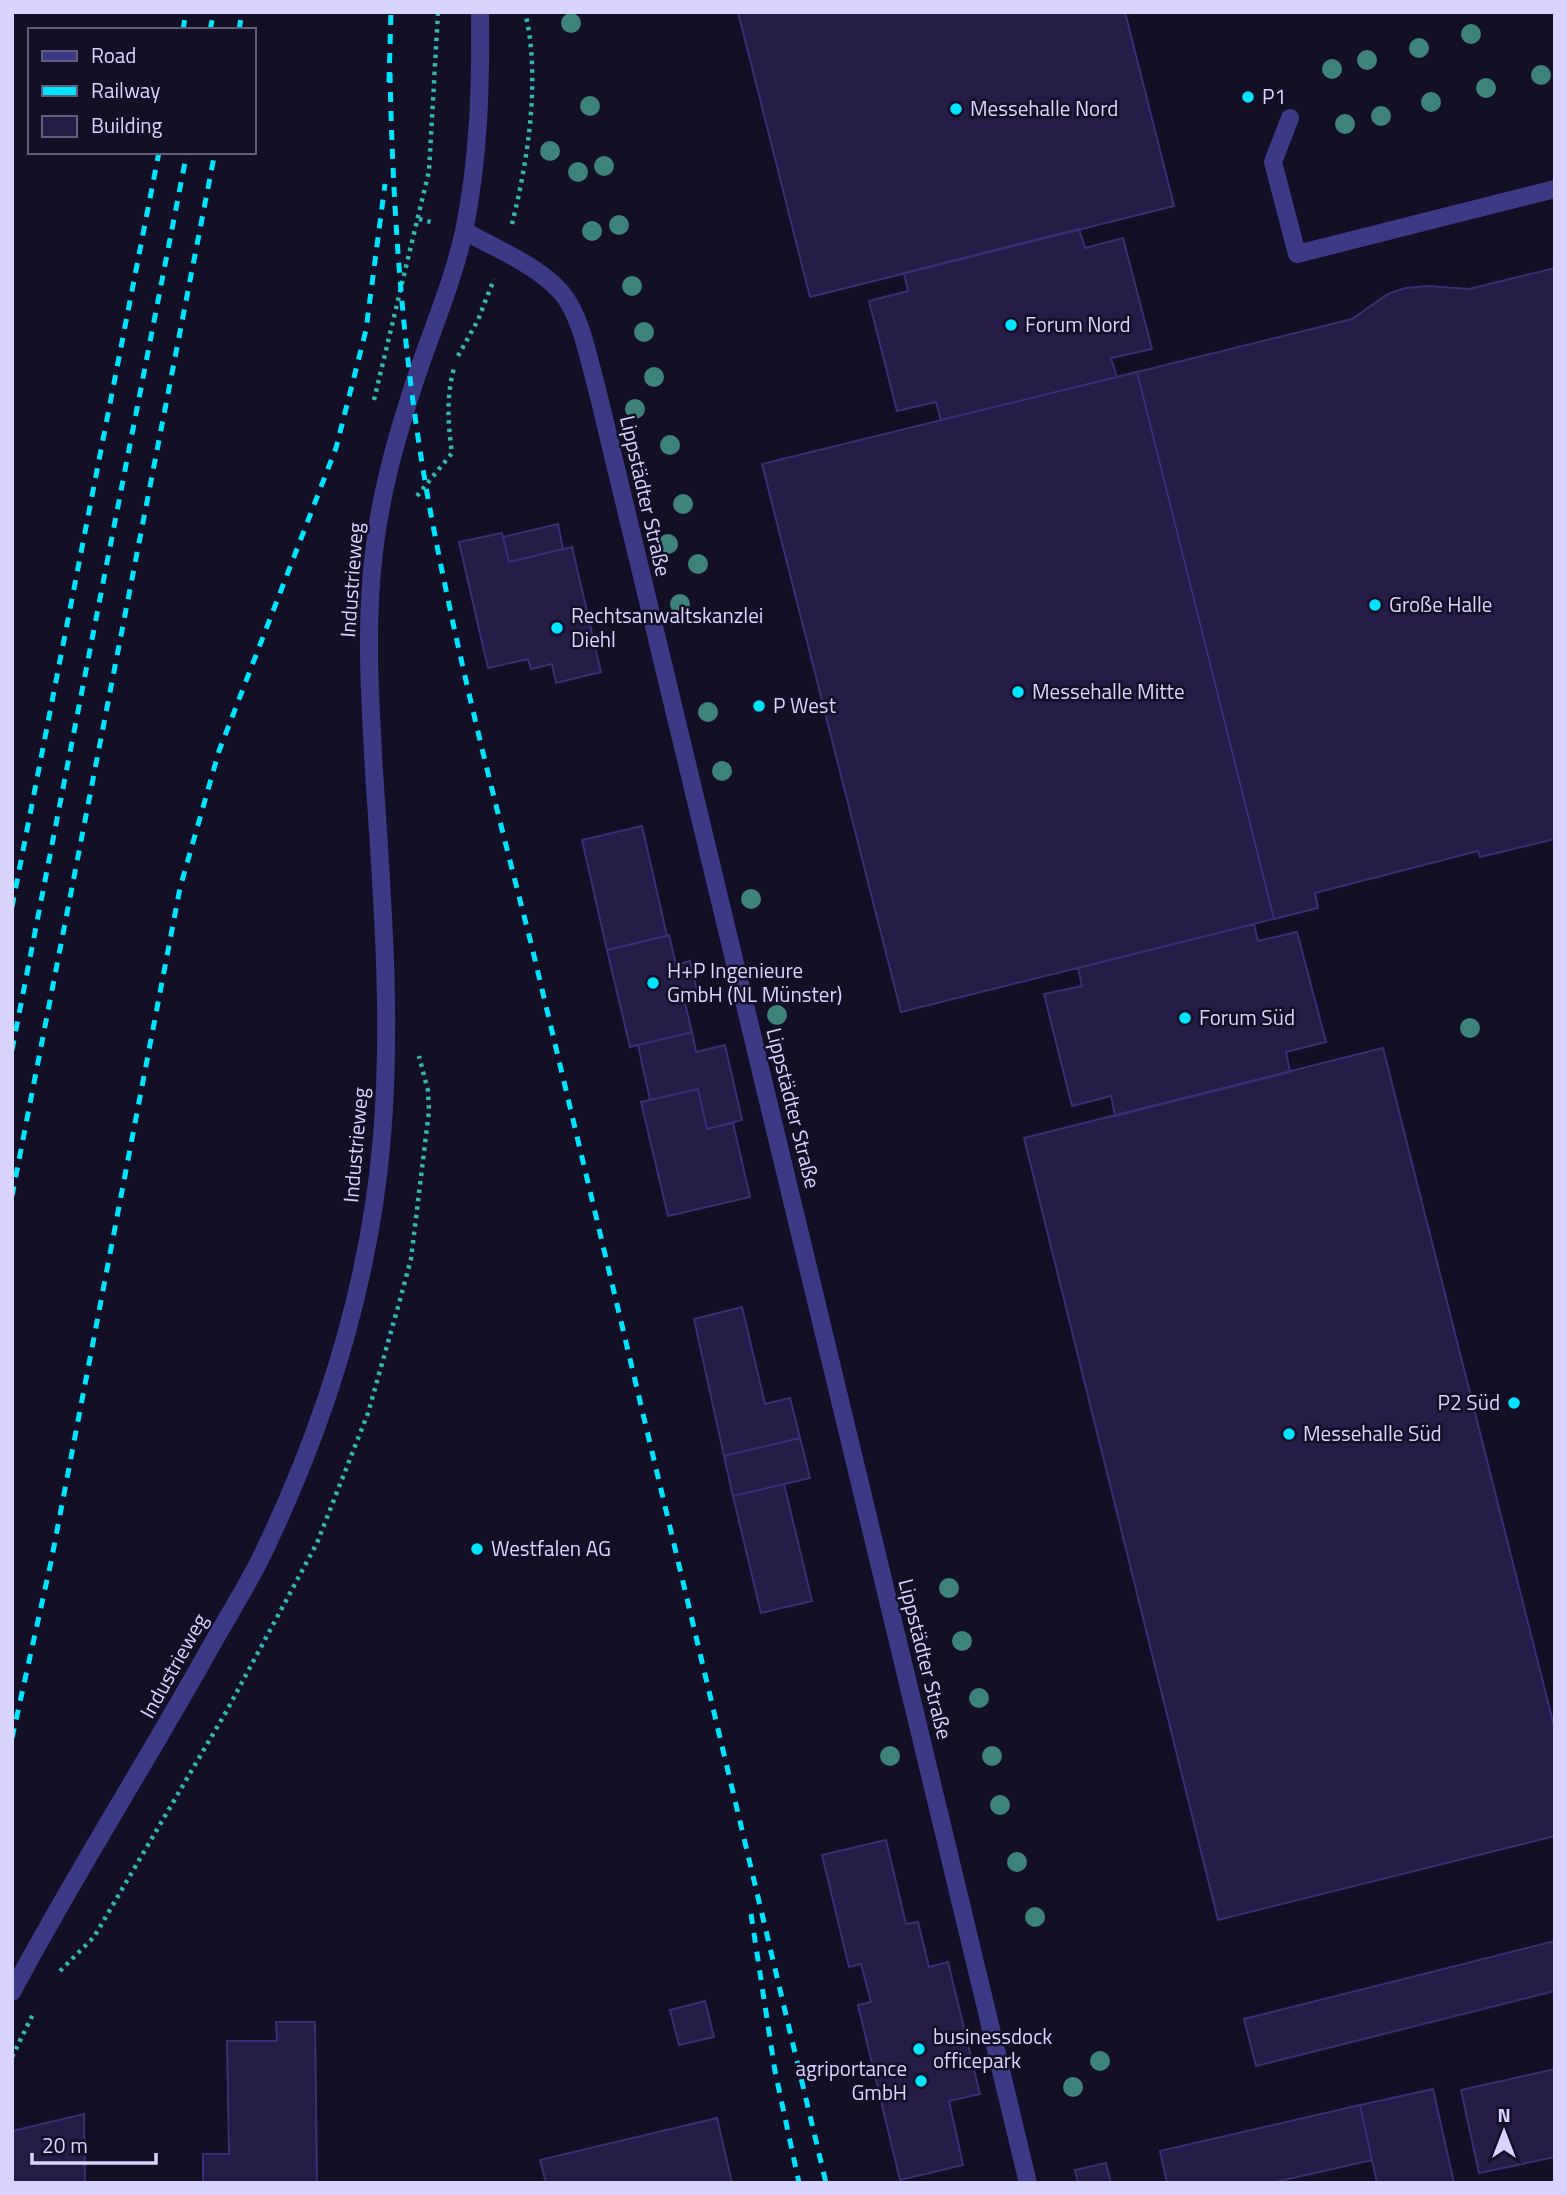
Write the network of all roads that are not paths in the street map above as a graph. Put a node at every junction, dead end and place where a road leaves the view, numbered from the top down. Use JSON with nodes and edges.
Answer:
{"nodes":[{"id":1,"x":480,"y":12,"type":"edge"},
{"id":2,"x":1290,"y":118,"type":"dead end"},
{"id":3,"x":1555,"y":189,"type":"edge"},
{"id":4,"x":464,"y":231,"type":"junction"},
{"id":5,"x":12,"y":1992,"type":"edge"},
{"id":6,"x":1028,"y":2183,"type":"edge"}],
"edges":[{"from":1,"to":4,"type":"street"},
{"from":2,"to":3,"type":"street"},
{"from":4,"to":5,"type":"street","name":"Industrieweg"},
{"from":4,"to":6,"type":"street","name":"Lippstädter Straße"}]}
